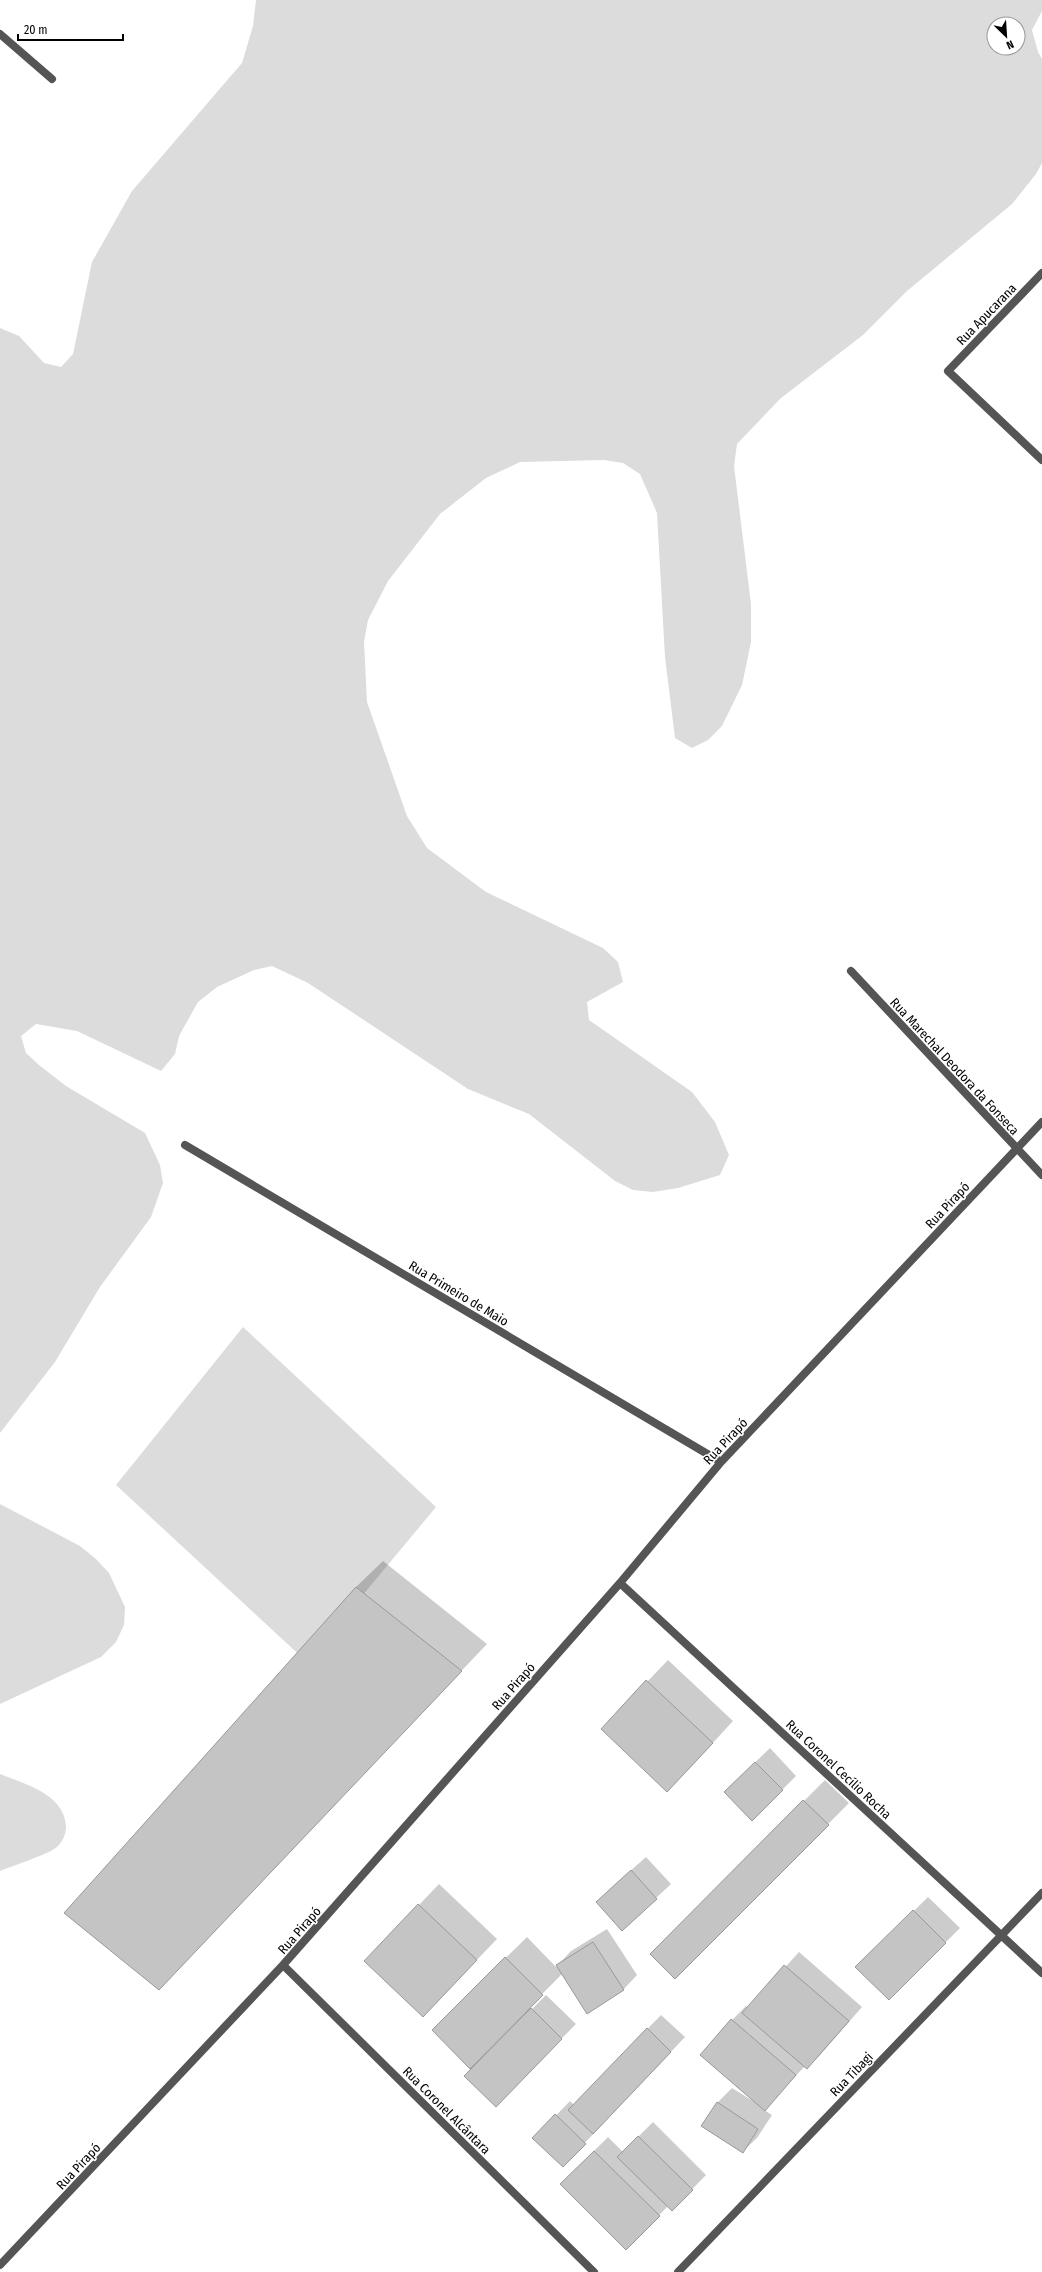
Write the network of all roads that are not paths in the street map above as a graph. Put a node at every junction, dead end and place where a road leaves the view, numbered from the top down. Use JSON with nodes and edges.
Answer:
{"nodes":[{"id":1,"x":0,"y":34,"type":"edge"},
{"id":2,"x":52,"y":79,"type":"dead end"},
{"id":3,"x":1042,"y":273,"type":"edge"},
{"id":4,"x":1042,"y":460,"type":"edge"},
{"id":5,"x":851,"y":971,"type":"dead end"},
{"id":6,"x":1042,"y":1122,"type":"edge"},
{"id":7,"x":185,"y":1145,"type":"dead end"},
{"id":8,"x":1016,"y":1150,"type":"junction"},
{"id":9,"x":1042,"y":1175,"type":"edge"},
{"id":10,"x":721,"y":1462,"type":"junction"},
{"id":11,"x":620,"y":1582,"type":"junction"},
{"id":12,"x":1042,"y":1893,"type":"edge"},
{"id":13,"x":1002,"y":1935,"type":"junction"},
{"id":14,"x":284,"y":1966,"type":"junction"},
{"id":15,"x":1042,"y":1973,"type":"edge"},
{"id":16,"x":0,"y":2265,"type":"edge"},
{"id":17,"x":594,"y":2272,"type":"edge"},
{"id":18,"x":678,"y":2272,"type":"edge"}],
"edges":[{"from":1,"to":2,"type":"street"},
{"from":3,"to":4,"type":"street","name":"Rua Apucarana"},
{"from":5,"to":8,"type":"street","name":"Rua Marechal Deodora da Fonseca"},
{"from":6,"to":8,"type":"street","name":"Rua Pirapó"},
{"from":7,"to":10,"type":"street","name":"Rua Primeiro de Maio"},
{"from":8,"to":9,"type":"street","name":"Rua Marechal Deodora da Fonseca"},
{"from":8,"to":10,"type":"street","name":"Rua Pirapó"},
{"from":10,"to":11,"type":"street","name":"Rua Pirapó"},
{"from":11,"to":13,"type":"street","name":"Rua Coronel Cecílio Rocha"},
{"from":11,"to":14,"type":"street","name":"Rua Pirapó"},
{"from":12,"to":13,"type":"street","name":"Rua Tibagi"},
{"from":13,"to":15,"type":"street","name":"Rua Coronel Cecílio Rocha"},
{"from":13,"to":18,"type":"street","name":"Rua Tibagi"},
{"from":14,"to":16,"type":"street","name":"Rua Pirapó"},
{"from":14,"to":17,"type":"street","name":"Rua Coronel Alcântara"}]}
